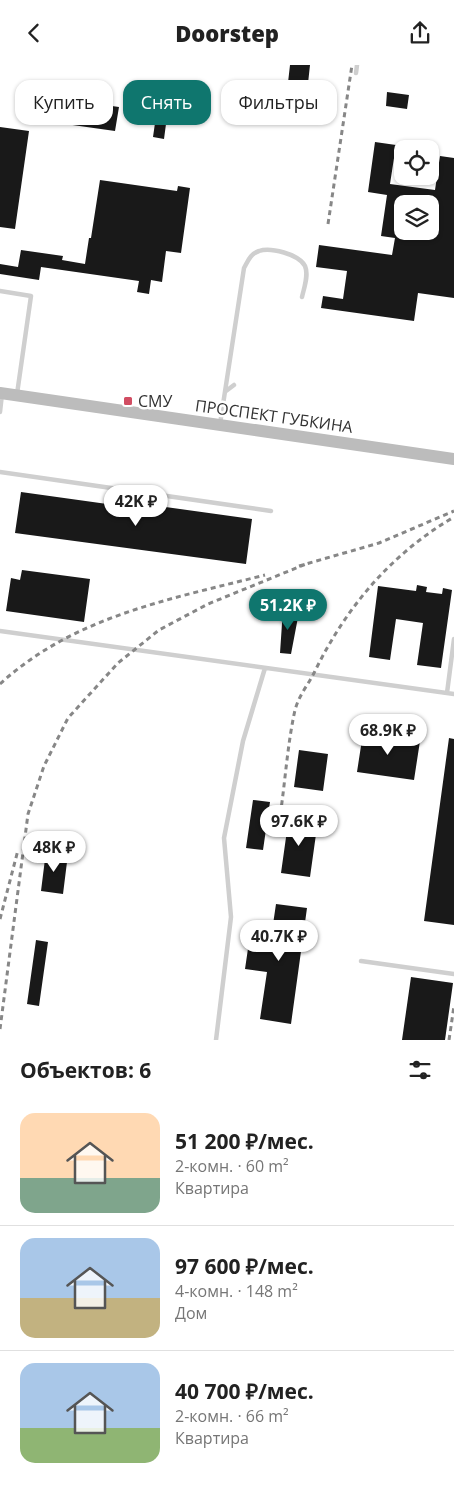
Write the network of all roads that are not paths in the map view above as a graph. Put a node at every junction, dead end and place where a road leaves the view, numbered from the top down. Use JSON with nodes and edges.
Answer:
{"nodes":[{"id":1,"x":357,"y":65,"type":"edge"},
{"id":2,"x":356,"y":73,"type":"dead end"},
{"id":3,"x":0,"y":291,"type":"edge"},
{"id":4,"x":302,"y":297,"type":"dead end"},
{"id":5,"x":234,"y":385,"type":"dead end"},
{"id":6,"x":226,"y":391,"type":"junction"},
{"id":7,"x":1,"y":393,"type":"edge"},
{"id":8,"x":17,"y":395,"type":"junction"},
{"id":9,"x":0,"y":412,"type":"edge"},
{"id":10,"x":220,"y":425,"type":"junction"},
{"id":11,"x":454,"y":459,"type":"edge"},
{"id":12,"x":0,"y":472,"type":"edge"},
{"id":13,"x":271,"y":511,"type":"dead end"},
{"id":14,"x":0,"y":631,"type":"edge"},
{"id":15,"x":454,"y":639,"type":"edge"},
{"id":16,"x":265,"y":668,"type":"junction"},
{"id":17,"x":446,"y":693,"type":"junction"},
{"id":18,"x":454,"y":694,"type":"edge"},
{"id":19,"x":360,"y":961,"type":"dead end"},
{"id":20,"x":454,"y":974,"type":"edge"},
{"id":21,"x":216,"y":1040,"type":"edge"}],
"edges":[{"from":1,"to":2,"type":"lane"},
{"from":3,"to":8,"type":"lane"},
{"from":4,"to":6,"type":"lane"},
{"from":5,"to":6,"type":"lane"},
{"from":6,"to":10,"type":"lane"},
{"from":7,"to":8,"type":"main road","name":"ПРОСПЕКТ ГУБКИНА"},
{"from":7,"to":9,"type":"lane"},
{"from":8,"to":10,"type":"main road","name":"ПРОСПЕКТ ГУБКИНА"},
{"from":10,"to":11,"type":"main road","name":"ПРОСПЕКТ ГУБКИНА"},
{"from":12,"to":13,"type":"lane"},
{"from":14,"to":16,"type":"lane"},
{"from":15,"to":17,"type":"lane"},
{"from":16,"to":17,"type":"lane"},
{"from":16,"to":21,"type":"lane"},
{"from":17,"to":18,"type":"lane"},
{"from":19,"to":20,"type":"lane"}]}
